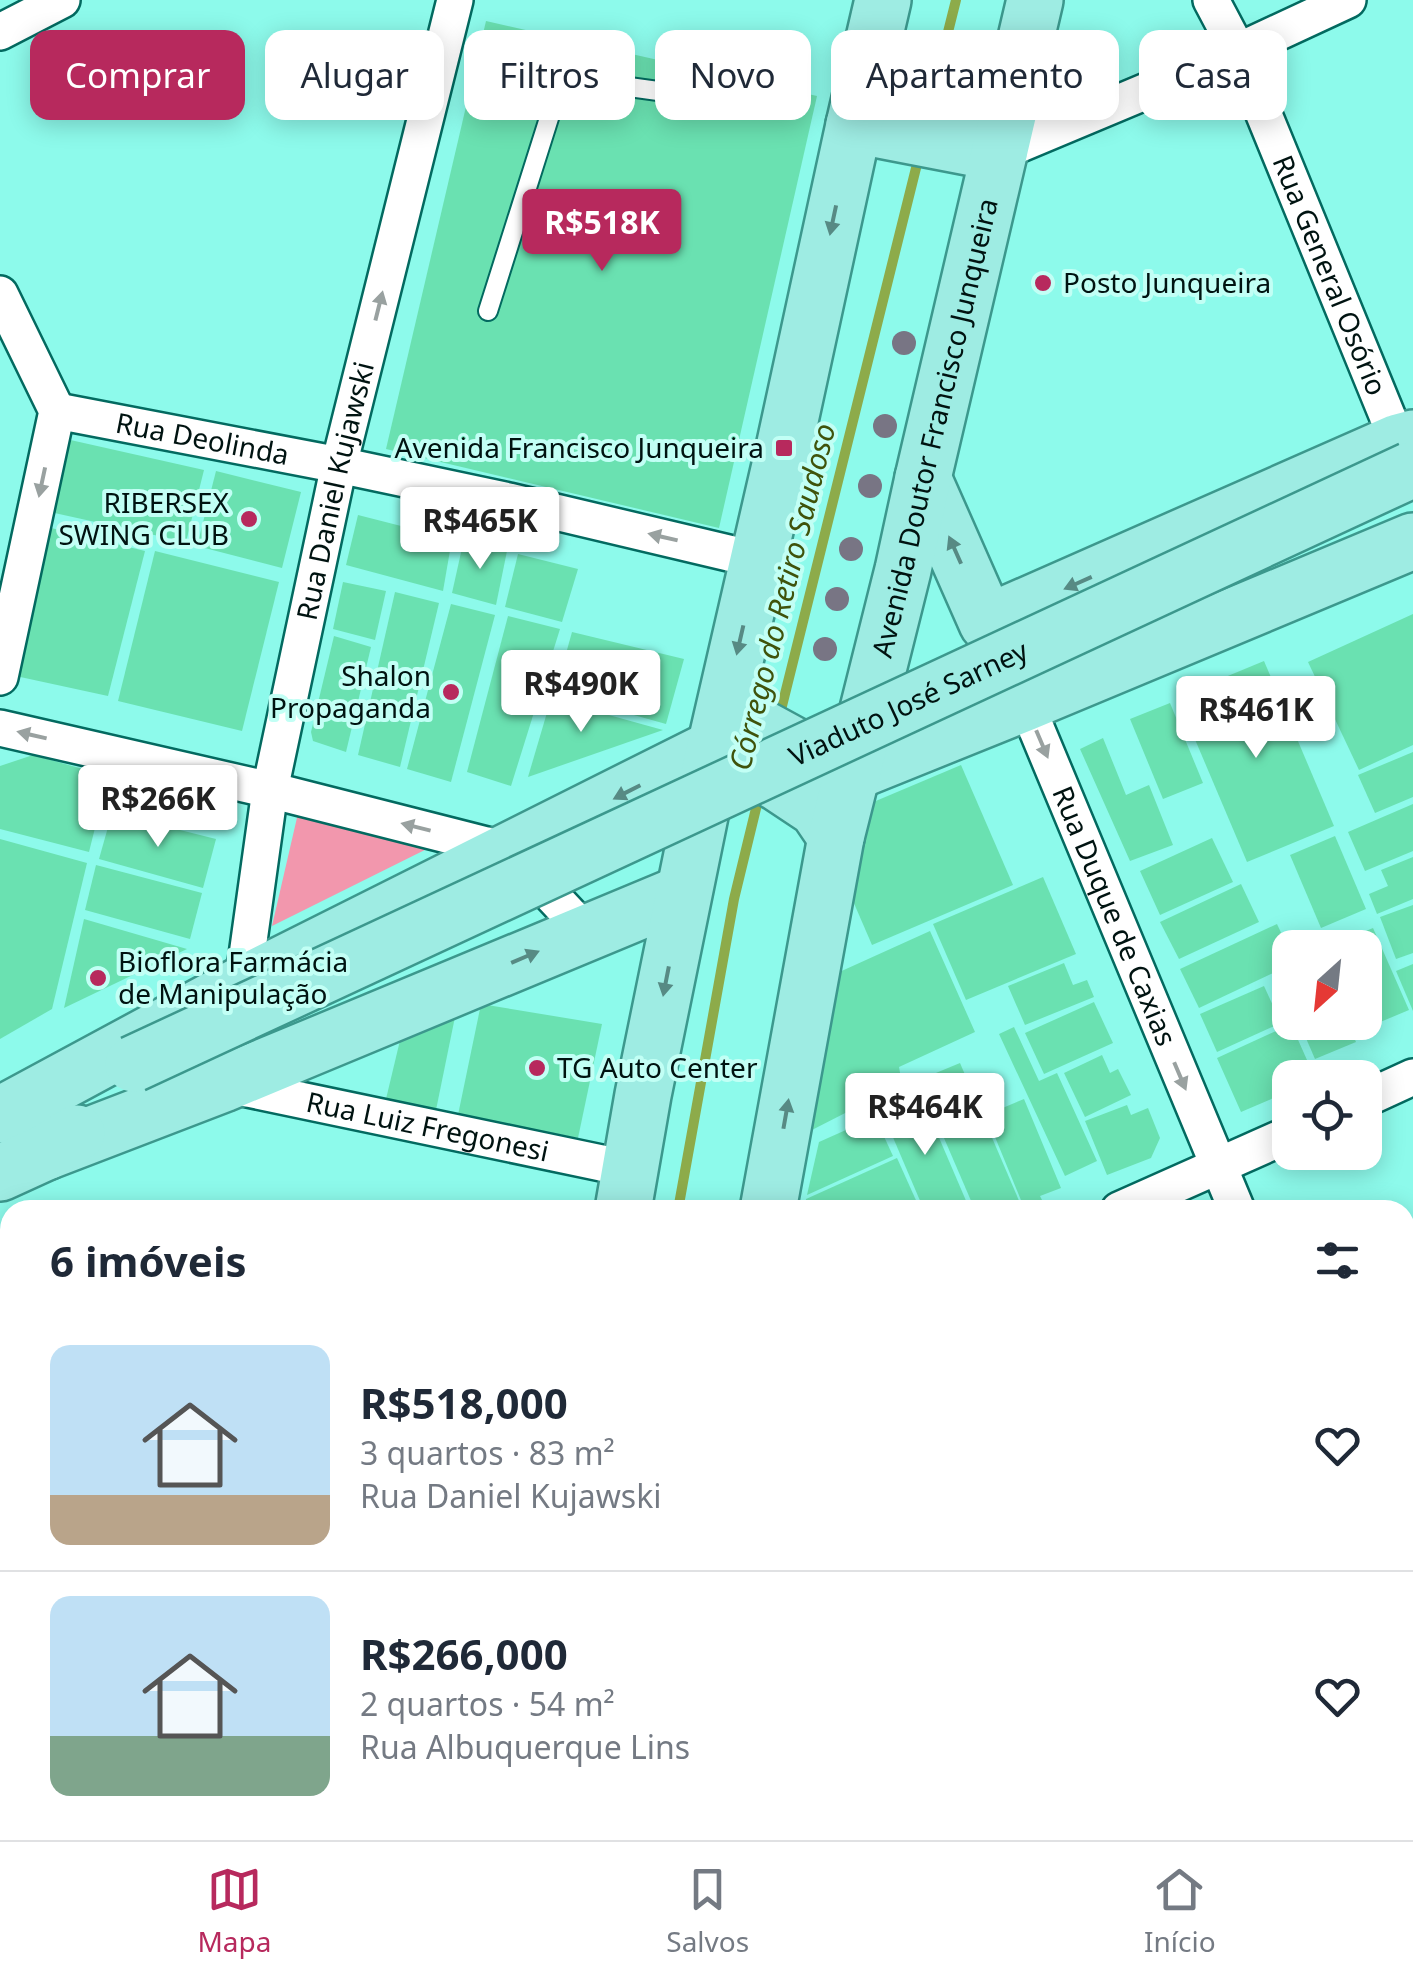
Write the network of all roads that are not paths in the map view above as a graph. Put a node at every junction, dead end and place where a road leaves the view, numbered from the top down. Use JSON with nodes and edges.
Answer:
{"nodes":[{"id":1,"x":62,"y":0,"type":"edge"},
{"id":2,"x":455,"y":0,"type":"edge"},
{"id":3,"x":883,"y":0,"type":"edge"},
{"id":4,"x":1035,"y":0,"type":"edge"},
{"id":5,"x":1211,"y":0,"type":"edge"},
{"id":6,"x":1348,"y":0,"type":"edge"},
{"id":7,"x":880,"y":30,"type":"edge"},
{"id":8,"x":1227,"y":30,"type":"edge"},
{"id":9,"x":1285,"y":30,"type":"edge"},
{"id":10,"x":0,"y":32,"type":"edge"},
{"id":11,"x":1139,"y":81,"type":"edge"},
{"id":12,"x":655,"y":91,"type":"edge"},
{"id":13,"x":868,"y":120,"type":"edge"},
{"id":14,"x":965,"y":120,"type":"edge"},
{"id":15,"x":1266,"y":120,"type":"edge"},
{"id":16,"x":991,"y":125,"type":"junction"},
{"id":17,"x":0,"y":294,"type":"edge"},
{"id":18,"x":488,"y":312,"type":"dead end"},
{"id":19,"x":57,"y":411,"type":"junction"},
{"id":20,"x":339,"y":465,"type":"junction"},
{"id":21,"x":1410,"y":465,"type":"edge"},
{"id":22,"x":923,"y":478,"type":"junction"},
{"id":23,"x":1413,"y":541,"type":"edge"},
{"id":24,"x":758,"y":560,"type":"junction"},
{"id":25,"x":987,"y":623,"type":"junction"},
{"id":26,"x":0,"y":676,"type":"edge"},
{"id":27,"x":1025,"y":703,"type":"junction"},
{"id":28,"x":0,"y":728,"type":"edge"},
{"id":29,"x":737,"y":737,"type":"junction"},
{"id":30,"x":270,"y":790,"type":"junction"},
{"id":31,"x":831,"y":794,"type":"junction"},
{"id":32,"x":510,"y":851,"type":"junction"},
{"id":33,"x":683,"y":893,"type":"junction"},
{"id":34,"x":586,"y":932,"type":"junction"},
{"id":35,"x":243,"y":984,"type":"junction"},
{"id":36,"x":1413,"y":1077,"type":"edge"},
{"id":37,"x":140,"y":1078,"type":"junction"},
{"id":38,"x":223,"y":1084,"type":"junction"},
{"id":39,"x":1382,"y":1091,"type":"edge"},
{"id":40,"x":0,"y":1116,"type":"edge"},
{"id":41,"x":1272,"y":1142,"type":"edge"},
{"id":42,"x":23,"y":1162,"type":"edge"},
{"id":43,"x":1218,"y":1167,"type":"junction"},
{"id":44,"x":627,"y":1189,"type":"edge"},
{"id":45,"x":770,"y":1200,"type":"edge"},
{"id":46,"x":1142,"y":1200,"type":"edge"},
{"id":47,"x":1233,"y":1200,"type":"edge"}],
"edges":[{"from":1,"to":10,"type":"street"},
{"from":20,"to":2,"type":"street","name":"Rua Daniel Kujawski","one_way":true},
{"from":3,"to":7,"type":"main road"},
{"from":4,"to":16,"type":"main road","name":"Avenida Doutor Francisco Junqueira"},
{"from":5,"to":8,"type":"street","name":"Rua General Osório"},
{"from":6,"to":9,"type":"street"},
{"from":11,"to":16,"type":"street"},
{"from":12,"to":18,"type":"lane"},
{"from":13,"to":24,"type":"main road","one_way":true},
{"from":14,"to":16,"type":"main road"},
{"from":15,"to":21,"type":"street","name":"Rua General Osório"},
{"from":16,"to":22,"type":"main road","name":"Avenida Doutor Francisco Junqueira"},
{"from":17,"to":19,"type":"street"},
{"from":19,"to":20,"type":"street","name":"Rua Deolinda"},
{"from":19,"to":26,"type":"street","one_way":true},
{"from":24,"to":20,"type":"street","name":"Rua Deolinda","one_way":true},
{"from":20,"to":30,"type":"street","name":"Rua Daniel Kujawski"},
{"from":21,"to":25,"type":"main road","one_way":true},
{"from":21,"to":37,"type":"main road","name":"Viaduto José Sarney","bridge":true},
{"from":25,"to":22,"type":"main road","one_way":true},
{"from":22,"to":31,"type":"main road","name":"Avenida Doutor Francisco Junqueira"},
{"from":23,"to":27,"type":"main road"},
{"from":24,"to":29,"type":"main road","one_way":true},
{"from":25,"to":27,"type":"street","name":"Rua Duque de Caxias"},
{"from":27,"to":31,"type":"main road"},
{"from":27,"to":43,"type":"street","name":"Rua Duque de Caxias","one_way":true},
{"from":30,"to":28,"type":"street","one_way":true},
{"from":29,"to":31,"type":"main road"},
{"from":29,"to":32,"type":"main road","one_way":true},
{"from":29,"to":33,"type":"main road"},
{"from":32,"to":30,"type":"street","one_way":true},
{"from":30,"to":35,"type":"street","name":"Rua Daniel Kujawski"},
{"from":45,"to":31,"type":"main road","name":"Avenida Doutor Francisco Junqueira","one_way":true},
{"from":32,"to":34,"type":"street"},
{"from":32,"to":35,"type":"main road"},
{"from":33,"to":34,"type":"main road"},
{"from":33,"to":44,"type":"main road","one_way":true},
{"from":38,"to":34,"type":"main road","one_way":true},
{"from":35,"to":40,"type":"main road"},
{"from":36,"to":39,"type":"street"},
{"from":37,"to":40,"type":"main road"},
{"from":37,"to":42,"type":"main road"},
{"from":38,"to":42,"type":"main road"},
{"from":38,"to":44,"type":"street","name":"Rua Luiz Fregonesi"},
{"from":41,"to":43,"type":"street"},
{"from":43,"to":46,"type":"street"},
{"from":43,"to":47,"type":"street","name":"Rua Duque de Caxias"}]}
